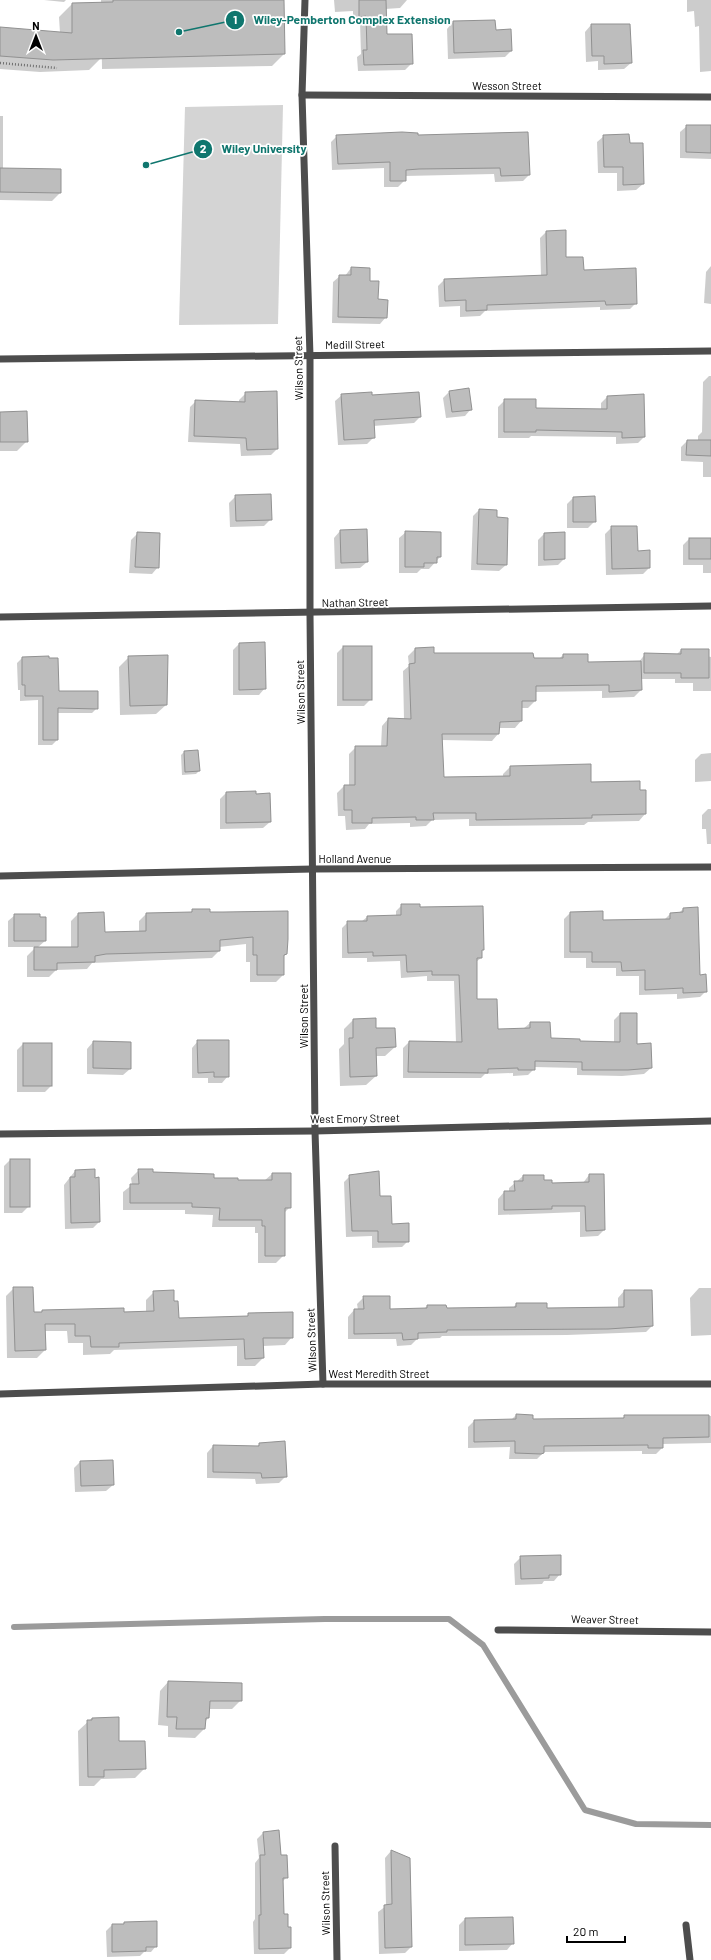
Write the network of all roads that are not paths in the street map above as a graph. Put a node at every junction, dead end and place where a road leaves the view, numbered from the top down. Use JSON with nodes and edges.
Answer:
{"nodes":[{"id":1,"x":305,"y":0,"type":"edge"},
{"id":2,"x":302,"y":95,"type":"junction"},
{"id":3,"x":711,"y":97,"type":"edge"},
{"id":4,"x":711,"y":350,"type":"edge"},
{"id":5,"x":310,"y":356,"type":"junction"},
{"id":6,"x":0,"y":359,"type":"edge"},
{"id":7,"x":711,"y":606,"type":"edge"},
{"id":8,"x":310,"y":614,"type":"junction"},
{"id":9,"x":0,"y":617,"type":"edge"},
{"id":10,"x":711,"y":867,"type":"edge"},
{"id":11,"x":313,"y":869,"type":"junction"},
{"id":12,"x":0,"y":876,"type":"edge"},
{"id":13,"x":711,"y":1121,"type":"edge"},
{"id":14,"x":315,"y":1130,"type":"junction"},
{"id":15,"x":0,"y":1134,"type":"edge"},
{"id":16,"x":323,"y":1384,"type":"junction"},
{"id":17,"x":711,"y":1384,"type":"edge"},
{"id":18,"x":0,"y":1394,"type":"edge"},
{"id":19,"x":498,"y":1630,"type":"dead end"},
{"id":20,"x":711,"y":1632,"type":"edge"},
{"id":21,"x":334,"y":1846,"type":"dead end"},
{"id":22,"x":686,"y":1925,"type":"dead end"},
{"id":23,"x":336,"y":1960,"type":"edge"},
{"id":24,"x":690,"y":1960,"type":"edge"}],
"edges":[{"from":1,"to":2,"type":"street","name":"Wilson Street"},
{"from":2,"to":3,"type":"street","name":"Wesson Street"},
{"from":2,"to":5,"type":"street","name":"Wilson Street"},
{"from":4,"to":5,"type":"street","name":"Medill Street"},
{"from":5,"to":6,"type":"street","name":"Medill Street"},
{"from":5,"to":8,"type":"street","name":"Wilson Street"},
{"from":7,"to":8,"type":"street","name":"Nathan Street"},
{"from":8,"to":9,"type":"street","name":"Nathan Street"},
{"from":8,"to":11,"type":"street","name":"Wilson Street"},
{"from":10,"to":11,"type":"street","name":"Holland Avenue"},
{"from":11,"to":12,"type":"street","name":"Holland Avenue"},
{"from":11,"to":14,"type":"street","name":"Wilson Street"},
{"from":13,"to":14,"type":"street","name":"West Emory Street"},
{"from":14,"to":15,"type":"street","name":"West Emory Street"},
{"from":14,"to":16,"type":"street","name":"Wilson Street"},
{"from":16,"to":17,"type":"street","name":"West Meredith Street"},
{"from":16,"to":18,"type":"street","name":"West Meredith Street"},
{"from":19,"to":20,"type":"street","name":"Weaver Street"},
{"from":21,"to":23,"type":"street","name":"Wilson Street"},
{"from":22,"to":24,"type":"street"}]}
